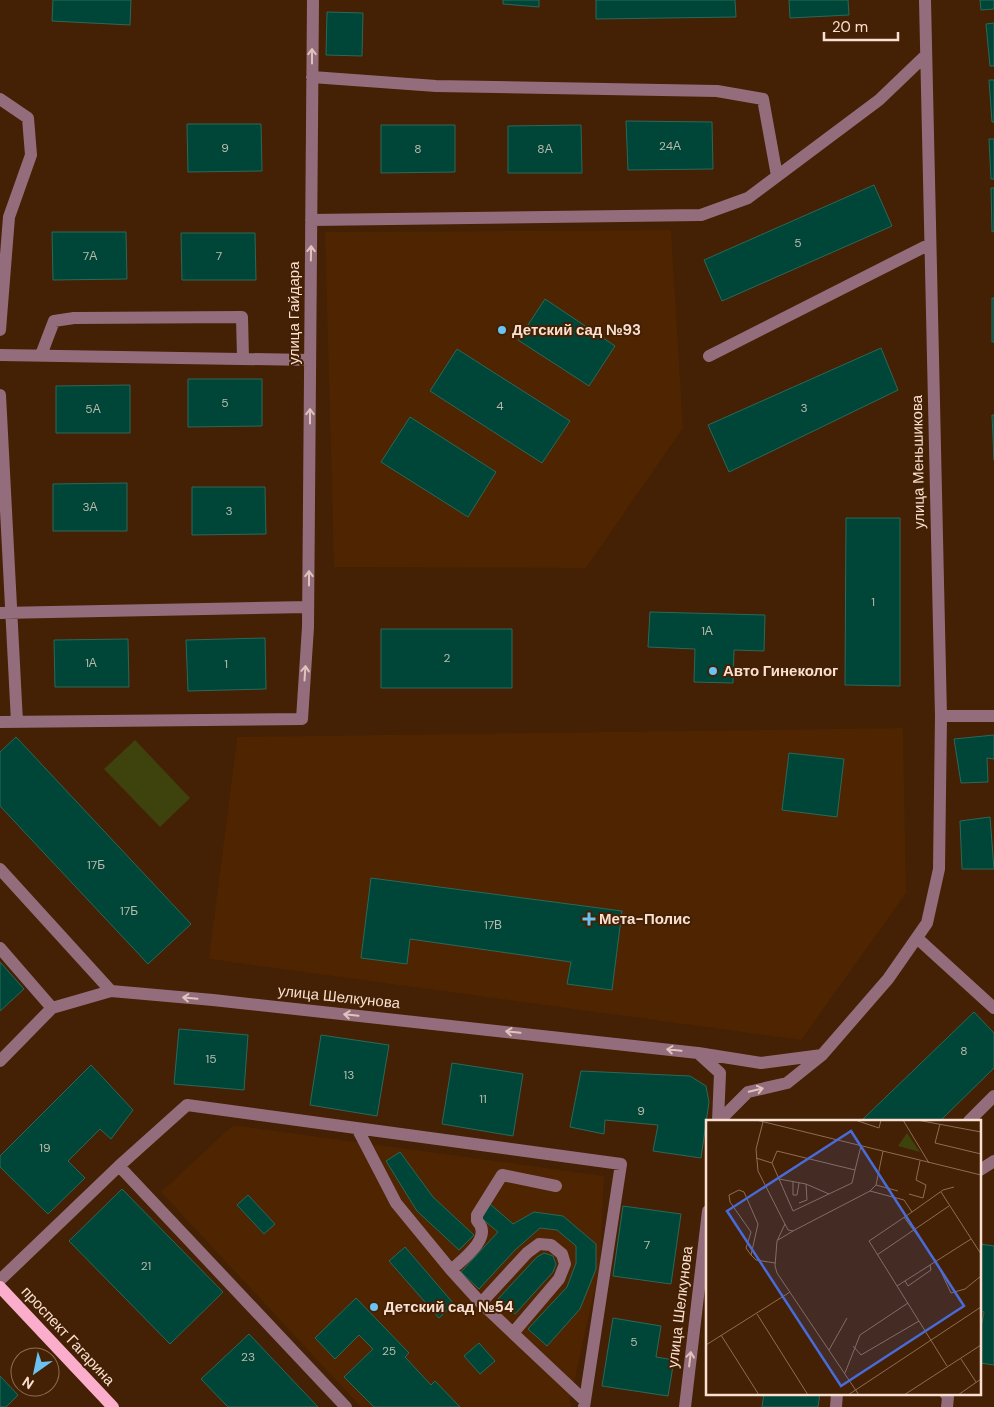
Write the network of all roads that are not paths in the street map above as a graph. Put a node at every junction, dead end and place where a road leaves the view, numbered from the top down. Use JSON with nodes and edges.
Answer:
{"nodes":[{"id":1,"x":313,"y":0,"type":"edge"},
{"id":2,"x":925,"y":0,"type":"edge"},
{"id":3,"x":926,"y":55,"type":"junction"},
{"id":4,"x":312,"y":78,"type":"junction"},
{"id":5,"x":0,"y":99,"type":"edge"},
{"id":6,"x":777,"y":176,"type":"junction"},
{"id":7,"x":311,"y":220,"type":"junction"},
{"id":8,"x":930,"y":244,"type":"junction"},
{"id":9,"x":0,"y":330,"type":"edge"},
{"id":10,"x":0,"y":355,"type":"edge"},
{"id":11,"x":41,"y":355,"type":"junction"},
{"id":12,"x":709,"y":356,"type":"dead end"},
{"id":13,"x":243,"y":358,"type":"junction"},
{"id":14,"x":310,"y":360,"type":"junction"},
{"id":15,"x":0,"y":394,"type":"edge"},
{"id":16,"x":308,"y":607,"type":"junction"},
{"id":17,"x":6,"y":613,"type":"edge"},
{"id":18,"x":941,"y":716,"type":"junction"},
{"id":19,"x":994,"y":716,"type":"edge"},
{"id":20,"x":0,"y":722,"type":"edge"},
{"id":21,"x":17,"y":722,"type":"junction"},
{"id":22,"x":0,"y":869,"type":"edge"},
{"id":23,"x":917,"y":938,"type":"junction"},
{"id":24,"x":0,"y":948,"type":"edge"},
{"id":25,"x":111,"y":991,"type":"junction"},
{"id":26,"x":52,"y":1008,"type":"junction"},
{"id":27,"x":994,"y":1008,"type":"edge"},
{"id":28,"x":698,"y":1053,"type":"junction"},
{"id":29,"x":822,"y":1055,"type":"junction"},
{"id":30,"x":0,"y":1061,"type":"edge"},
{"id":31,"x":994,"y":1096,"type":"edge"},
{"id":32,"x":719,"y":1120,"type":"edge"},
{"id":33,"x":720,"y":1120,"type":"edge"},
{"id":34,"x":970,"y":1120,"type":"edge"},
{"id":35,"x":357,"y":1128,"type":"junction"},
{"id":36,"x":994,"y":1161,"type":"edge"},
{"id":37,"x":119,"y":1166,"type":"junction"},
{"id":38,"x":982,"y":1169,"type":"edge"},
{"id":39,"x":556,"y":1186,"type":"dead end"},
{"id":40,"x":706,"y":1228,"type":"edge"},
{"id":41,"x":451,"y":1270,"type":"junction"},
{"id":42,"x":0,"y":1280,"type":"edge"},
{"id":43,"x":0,"y":1287,"type":"edge"},
{"id":44,"x":481,"y":1303,"type":"junction"},
{"id":45,"x":512,"y":1333,"type":"junction"},
{"id":46,"x":837,"y":1394,"type":"edge"},
{"id":47,"x":946,"y":1394,"type":"edge"},
{"id":48,"x":585,"y":1404,"type":"edge"},
{"id":49,"x":113,"y":1407,"type":"edge"},
{"id":50,"x":346,"y":1407,"type":"edge"},
{"id":51,"x":685,"y":1407,"type":"edge"},
{"id":52,"x":836,"y":1407,"type":"edge"},
{"id":53,"x":947,"y":1407,"type":"edge"}],
"edges":[{"from":4,"to":1,"type":"street","name":"улица Гайдара","one_way":true},
{"from":2,"to":3,"type":"street","name":"улица Меньшикова"},
{"from":3,"to":6,"type":"street"},
{"from":3,"to":8,"type":"street","name":"улица Меньшикова"},
{"from":4,"to":6,"type":"street"},
{"from":4,"to":7,"type":"street","name":"улица Гайдара"},
{"from":5,"to":9,"type":"street"},
{"from":6,"to":7,"type":"street"},
{"from":14,"to":7,"type":"street","name":"улица Гайдара","one_way":true},
{"from":8,"to":12,"type":"street"},
{"from":8,"to":18,"type":"street","name":"улица Меньшикова"},
{"from":10,"to":11,"type":"street"},
{"from":11,"to":13,"type":"street"},
{"from":11,"to":13,"type":"street"},
{"from":13,"to":14,"type":"street"},
{"from":16,"to":14,"type":"street","name":"улица Гайдара","one_way":true},
{"from":15,"to":17,"type":"street"},
{"from":16,"to":17,"type":"street"},
{"from":21,"to":16,"type":"street","name":"улица Гайдара","one_way":true},
{"from":17,"to":21,"type":"street"},
{"from":18,"to":19,"type":"street"},
{"from":18,"to":23,"type":"street","name":"улица Меньшикова"},
{"from":20,"to":21,"type":"street"},
{"from":22,"to":25,"type":"street"},
{"from":23,"to":27,"type":"street"},
{"from":23,"to":29,"type":"street"},
{"from":24,"to":26,"type":"street"},
{"from":25,"to":26,"type":"street","name":"улица Шелкунова"},
{"from":28,"to":25,"type":"street","name":"улица Шелкунова","one_way":true},
{"from":26,"to":30,"type":"street","name":"улица Шелкунова"},
{"from":28,"to":29,"type":"street","name":"улица Шелкунова"},
{"from":28,"to":32,"type":"street"},
{"from":33,"to":29,"type":"street","one_way":true},
{"from":31,"to":34,"type":"street"},
{"from":35,"to":37,"type":"street"},
{"from":35,"to":41,"type":"street"},
{"from":35,"to":48,"type":"street"},
{"from":36,"to":38,"type":"street"},
{"from":37,"to":42,"type":"street"},
{"from":37,"to":50,"type":"street"},
{"from":39,"to":41,"type":"street"},
{"from":51,"to":40,"type":"street","name":"улица Шелкунова","one_way":true},
{"from":41,"to":44,"type":"street"},
{"from":43,"to":49,"type":"main road","name":"проспект Гагарина"},
{"from":44,"to":45,"type":"street"},
{"from":44,"to":45,"type":"street"},
{"from":45,"to":48,"type":"street"},
{"from":46,"to":52,"type":"street"},
{"from":47,"to":53,"type":"street"}]}
